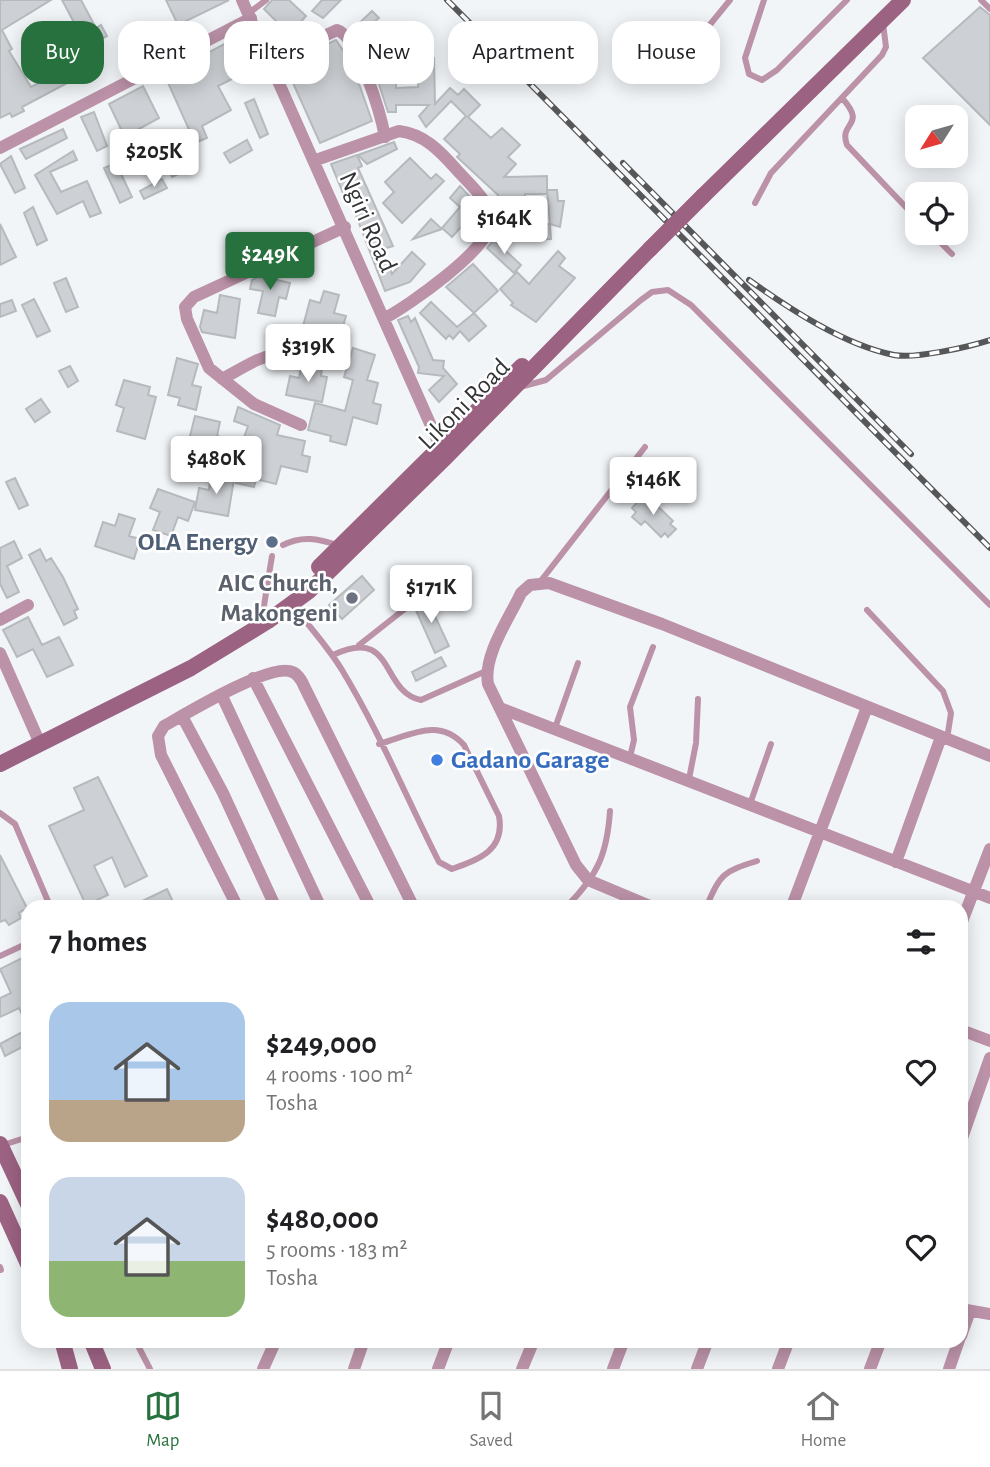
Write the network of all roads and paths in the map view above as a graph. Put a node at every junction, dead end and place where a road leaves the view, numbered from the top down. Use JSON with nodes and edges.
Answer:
{"nodes":[{"id":1,"x":243,"y":0,"type":"edge"},
{"id":2,"x":266,"y":0,"type":"edge"},
{"id":3,"x":730,"y":0,"type":"edge"},
{"id":4,"x":764,"y":0,"type":"edge"},
{"id":5,"x":847,"y":0,"type":"edge"},
{"id":6,"x":896,"y":0,"type":"edge"},
{"id":7,"x":903,"y":0,"type":"edge"},
{"id":8,"x":981,"y":0,"type":"edge"},
{"id":9,"x":990,"y":9,"type":"edge"},
{"id":10,"x":250,"y":15,"type":"junction"},
{"id":11,"x":882,"y":20,"type":"junction"},
{"id":12,"x":713,"y":21,"type":"edge"},
{"id":13,"x":329,"y":34,"type":"edge"},
{"id":14,"x":842,"y":98,"type":"junction"},
{"id":15,"x":385,"y":137,"type":"junction"},
{"id":16,"x":0,"y":147,"type":"edge"},
{"id":17,"x":316,"y":160,"type":"junction"},
{"id":18,"x":701,"y":195,"type":"junction"},
{"id":19,"x":755,"y":203,"type":"dead end"},
{"id":20,"x":545,"y":204,"type":"dead end"},
{"id":21,"x":905,"y":206,"type":"edge"},
{"id":22,"x":490,"y":213,"type":"junction"},
{"id":23,"x":345,"y":227,"type":"junction"},
{"id":24,"x":943,"y":245,"type":"edge"},
{"id":25,"x":648,"y":247,"type":"junction"},
{"id":26,"x":952,"y":254,"type":"dead end"},
{"id":27,"x":385,"y":318,"type":"junction"},
{"id":28,"x":322,"y":358,"type":"dead end"},
{"id":29,"x":222,"y":379,"type":"junction"},
{"id":30,"x":515,"y":388,"type":"junction"},
{"id":31,"x":492,"y":403,"type":"junction"},
{"id":32,"x":301,"y":425,"type":"dead end"},
{"id":33,"x":440,"y":446,"type":"junction"},
{"id":34,"x":645,"y":447,"type":"dead end"},
{"id":35,"x":283,"y":545,"type":"dead end"},
{"id":36,"x":341,"y":545,"type":"junction"},
{"id":37,"x":272,"y":555,"type":"dead end"},
{"id":38,"x":538,"y":583,"type":"junction"},
{"id":39,"x":292,"y":603,"type":"junction"},
{"id":40,"x":411,"y":604,"type":"dead end"},
{"id":41,"x":28,"y":605,"type":"dead end"},
{"id":42,"x":990,"y":605,"type":"edge"},
{"id":43,"x":867,"y":610,"type":"dead end"},
{"id":44,"x":263,"y":612,"type":"junction"},
{"id":45,"x":0,"y":620,"type":"edge"},
{"id":46,"x":359,"y":645,"type":"junction"},
{"id":47,"x":653,"y":647,"type":"dead end"},
{"id":48,"x":0,"y":653,"type":"edge"},
{"id":49,"x":333,"y":655,"type":"junction"},
{"id":50,"x":579,"y":663,"type":"dead end"},
{"id":51,"x":486,"y":671,"type":"junction"},
{"id":52,"x":253,"y":678,"type":"junction"},
{"id":53,"x":222,"y":696,"type":"junction"},
{"id":54,"x":698,"y":699,"type":"dead end"},
{"id":55,"x":867,"y":707,"type":"junction"},
{"id":56,"x":500,"y":708,"type":"junction"},
{"id":57,"x":182,"y":716,"type":"junction"},
{"id":58,"x":555,"y":728,"type":"junction"},
{"id":59,"x":944,"y":738,"type":"junction"},
{"id":60,"x":38,"y":739,"type":"junction"},
{"id":61,"x":379,"y":744,"type":"junction"},
{"id":62,"x":771,"y":744,"type":"dead end"},
{"id":63,"x":990,"y":756,"type":"edge"},
{"id":64,"x":630,"y":757,"type":"junction"},
{"id":65,"x":0,"y":758,"type":"edge"},
{"id":66,"x":0,"y":764,"type":"edge"},
{"id":67,"x":689,"y":779,"type":"junction"},
{"id":68,"x":750,"y":804,"type":"junction"},
{"id":69,"x":610,"y":811,"type":"dead end"},
{"id":70,"x":0,"y":813,"type":"edge"},
{"id":71,"x":822,"y":832,"type":"junction"},
{"id":72,"x":990,"y":849,"type":"edge"},
{"id":73,"x":757,"y":861,"type":"dead end"},
{"id":74,"x":896,"y":862,"type":"junction"},
{"id":75,"x":588,"y":880,"type":"junction"},
{"id":76,"x":974,"y":892,"type":"junction"},
{"id":77,"x":990,"y":898,"type":"edge"},
{"id":78,"x":47,"y":900,"type":"edge"},
{"id":79,"x":234,"y":900,"type":"edge"},
{"id":80,"x":272,"y":900,"type":"edge"},
{"id":81,"x":317,"y":900,"type":"edge"},
{"id":82,"x":367,"y":900,"type":"edge"},
{"id":83,"x":410,"y":900,"type":"edge"},
{"id":84,"x":573,"y":900,"type":"edge"},
{"id":85,"x":636,"y":900,"type":"edge"},
{"id":86,"x":710,"y":900,"type":"edge"},
{"id":87,"x":794,"y":900,"type":"edge"},
{"id":88,"x":968,"y":907,"type":"edge"},
{"id":89,"x":21,"y":946,"type":"edge"},
{"id":90,"x":0,"y":956,"type":"edge"},
{"id":91,"x":968,"y":1033,"type":"edge"},
{"id":92,"x":990,"y":1041,"type":"edge"},
{"id":93,"x":990,"y":1058,"type":"edge"},
{"id":94,"x":968,"y":1121,"type":"edge"},
{"id":95,"x":21,"y":1138,"type":"edge"},
{"id":96,"x":1,"y":1145,"type":"edge"},
{"id":97,"x":21,"y":1189,"type":"edge"},
{"id":98,"x":1,"y":1206,"type":"edge"},
{"id":99,"x":21,"y":1249,"type":"edge"},
{"id":100,"x":968,"y":1310,"type":"edge"},
{"id":101,"x":990,"y":1314,"type":"edge"},
{"id":102,"x":64,"y":1348,"type":"edge"},
{"id":103,"x":94,"y":1348,"type":"edge"},
{"id":104,"x":139,"y":1348,"type":"edge"},
{"id":105,"x":272,"y":1348,"type":"edge"},
{"id":106,"x":361,"y":1348,"type":"edge"},
{"id":107,"x":447,"y":1348,"type":"edge"},
{"id":108,"x":531,"y":1348,"type":"edge"},
{"id":109,"x":621,"y":1348,"type":"edge"},
{"id":110,"x":705,"y":1348,"type":"edge"},
{"id":111,"x":786,"y":1348,"type":"edge"},
{"id":112,"x":878,"y":1348,"type":"edge"},
{"id":113,"x":956,"y":1348,"type":"edge"},
{"id":114,"x":70,"y":1369,"type":"edge"},
{"id":115,"x":103,"y":1369,"type":"edge"},
{"id":116,"x":150,"y":1369,"type":"edge"},
{"id":117,"x":263,"y":1369,"type":"edge"},
{"id":118,"x":354,"y":1369,"type":"edge"},
{"id":119,"x":438,"y":1369,"type":"edge"},
{"id":120,"x":522,"y":1369,"type":"edge"},
{"id":121,"x":613,"y":1369,"type":"edge"},
{"id":122,"x":697,"y":1369,"type":"edge"},
{"id":123,"x":778,"y":1369,"type":"edge"},
{"id":124,"x":870,"y":1369,"type":"edge"},
{"id":125,"x":949,"y":1369,"type":"edge"}],
"edges":[{"from":1,"to":10,"type":"street","name":"Ngiri Road"},
{"from":2,"to":10,"type":"lane"},
{"from":3,"to":12,"type":"lane"},
{"from":4,"to":5,"type":"lane"},
{"from":6,"to":18,"type":"street","name":"Likoni Road"},
{"from":7,"to":11,"type":"street","name":"Likoni Road"},
{"from":8,"to":9,"type":"lane"},
{"from":10,"to":16,"type":"street"},
{"from":10,"to":17,"type":"street","name":"Ngiri Road"},
{"from":11,"to":14,"type":"lane"},
{"from":11,"to":18,"type":"street","name":"Likoni Road"},
{"from":13,"to":15,"type":"street"},
{"from":14,"to":19,"type":"lane"},
{"from":14,"to":21,"type":"lane"},
{"from":15,"to":17,"type":"street"},
{"from":15,"to":22,"type":"street"},
{"from":17,"to":23,"type":"street","name":"Ngiri Road"},
{"from":18,"to":25,"type":"street","name":"Likoni Road","bridge":true},
{"from":20,"to":22,"type":"lane"},
{"from":22,"to":27,"type":"street"},
{"from":23,"to":27,"type":"street","name":"Ngiri Road"},
{"from":23,"to":29,"type":"street"},
{"from":24,"to":26,"type":"lane"},
{"from":25,"to":30,"type":"street","name":"Likoni Road"},
{"from":25,"to":31,"type":"street","name":"Likoni Road"},
{"from":27,"to":33,"type":"street","name":"Ngiri Road"},
{"from":28,"to":29,"type":"street"},
{"from":29,"to":32,"type":"street"},
{"from":30,"to":31,"type":"street","name":"Likoni Road"},
{"from":30,"to":42,"type":"lane"},
{"from":31,"to":33,"type":"street","name":"Likoni Road"},
{"from":31,"to":39,"type":"street","name":"Likoni Road"},
{"from":33,"to":36,"type":"street","name":"Likoni Road"},
{"from":34,"to":38,"type":"lane"},
{"from":35,"to":36,"type":"lane"},
{"from":36,"to":44,"type":"street","name":"Likoni Road"},
{"from":37,"to":44,"type":"lane"},
{"from":38,"to":51,"type":"street"},
{"from":38,"to":55,"type":"street"},
{"from":39,"to":49,"type":"lane"},
{"from":39,"to":66,"type":"street","name":"Likoni Road"},
{"from":40,"to":46,"type":"lane"},
{"from":41,"to":45,"type":"street"},
{"from":43,"to":59,"type":"lane"},
{"from":44,"to":60,"type":"street","name":"Likoni Road"},
{"from":46,"to":49,"type":"lane"},
{"from":46,"to":51,"type":"lane"},
{"from":47,"to":64,"type":"lane"},
{"from":48,"to":60,"type":"street"},
{"from":49,"to":61,"type":"lane"},
{"from":50,"to":58,"type":"lane"},
{"from":51,"to":56,"type":"street"},
{"from":52,"to":53,"type":"street"},
{"from":52,"to":82,"type":"street"},
{"from":52,"to":83,"type":"street"},
{"from":53,"to":57,"type":"street"},
{"from":53,"to":81,"type":"street"},
{"from":54,"to":67,"type":"lane"},
{"from":55,"to":59,"type":"street"},
{"from":55,"to":71,"type":"street"},
{"from":56,"to":58,"type":"street"},
{"from":56,"to":75,"type":"street"},
{"from":57,"to":79,"type":"street"},
{"from":57,"to":80,"type":"street"},
{"from":58,"to":64,"type":"street"},
{"from":59,"to":63,"type":"street"},
{"from":59,"to":74,"type":"street"},
{"from":60,"to":65,"type":"street","name":"Likoni Road"},
{"from":61,"to":61,"type":"lane"},
{"from":62,"to":68,"type":"lane"},
{"from":64,"to":67,"type":"street"},
{"from":67,"to":68,"type":"street"},
{"from":68,"to":71,"type":"street"},
{"from":69,"to":75,"type":"lane"},
{"from":70,"to":78,"type":"lane"},
{"from":71,"to":74,"type":"street"},
{"from":71,"to":87,"type":"street"},
{"from":72,"to":76,"type":"street"},
{"from":73,"to":86,"type":"lane"},
{"from":74,"to":76,"type":"street"},
{"from":75,"to":84,"type":"lane"},
{"from":75,"to":85,"type":"street"},
{"from":76,"to":77,"type":"street"},
{"from":76,"to":88,"type":"street"},
{"from":89,"to":90,"type":"lane"},
{"from":91,"to":92,"type":"street"},
{"from":93,"to":94,"type":"street"},
{"from":95,"to":96,"type":"lane"},
{"from":96,"to":97,"type":"street"},
{"from":98,"to":99,"type":"street"},
{"from":100,"to":101,"type":"street"},
{"from":102,"to":114,"type":"street"},
{"from":103,"to":115,"type":"street"},
{"from":104,"to":116,"type":"lane"},
{"from":105,"to":117,"type":"street"},
{"from":106,"to":118,"type":"street"},
{"from":107,"to":119,"type":"street"},
{"from":108,"to":120,"type":"street"},
{"from":109,"to":121,"type":"street"},
{"from":110,"to":122,"type":"street"},
{"from":111,"to":123,"type":"street"},
{"from":112,"to":124,"type":"street"},
{"from":113,"to":125,"type":"street"}]}
